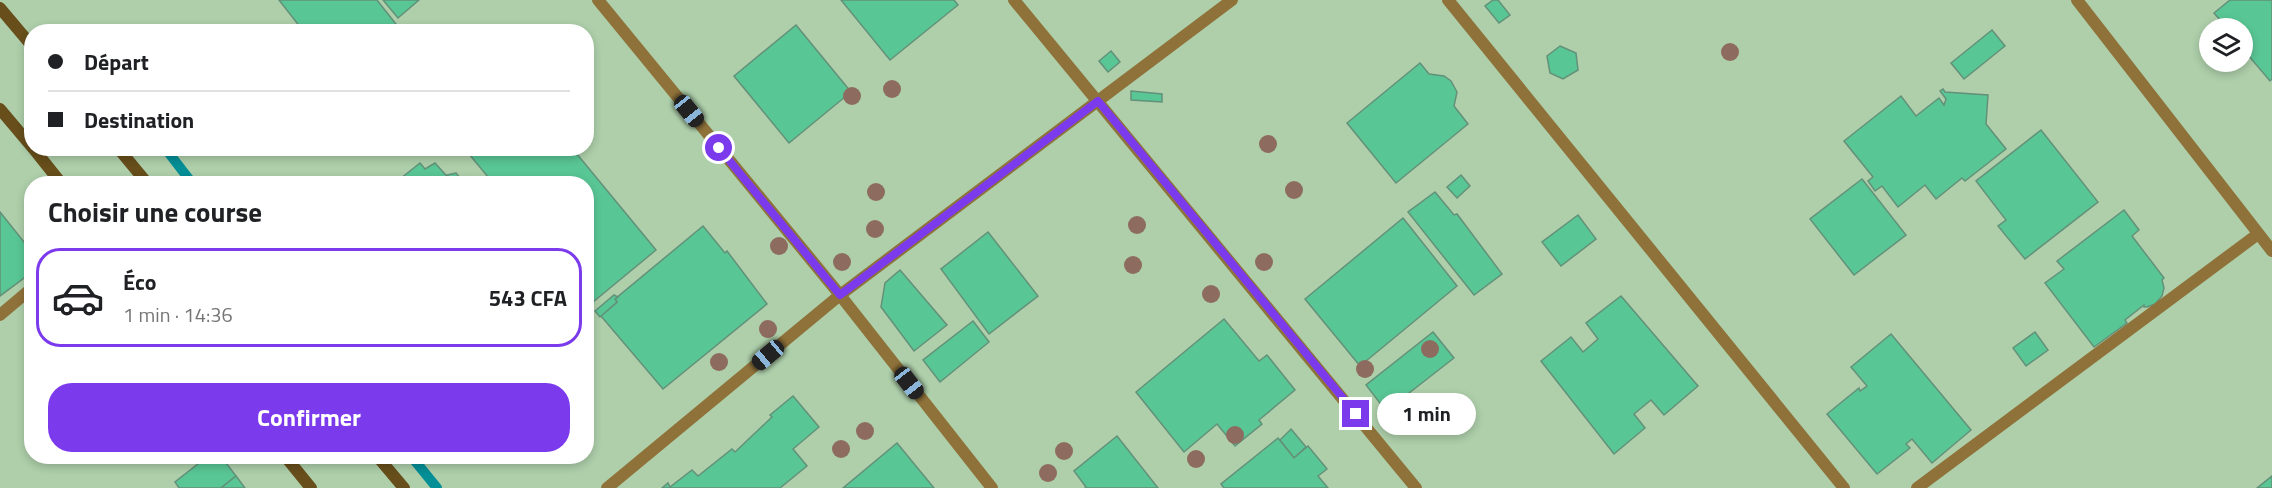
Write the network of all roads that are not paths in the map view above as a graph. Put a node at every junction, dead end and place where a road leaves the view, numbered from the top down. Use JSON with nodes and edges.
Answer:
{"nodes":[{"id":1,"x":598,"y":0,"type":"edge"},
{"id":2,"x":1014,"y":0,"type":"edge"},
{"id":3,"x":1232,"y":0,"type":"edge"},
{"id":4,"x":1448,"y":0,"type":"edge"},
{"id":5,"x":2078,"y":0,"type":"edge"},
{"id":6,"x":0,"y":8,"type":"edge"},
{"id":7,"x":24,"y":36,"type":"edge"},
{"id":8,"x":1098,"y":101,"type":"junction"},
{"id":9,"x":0,"y":109,"type":"edge"},
{"id":10,"x":24,"y":138,"type":"edge"},
{"id":11,"x":39,"y":156,"type":"edge"},
{"id":12,"x":125,"y":156,"type":"edge"},
{"id":13,"x":55,"y":176,"type":"edge"},
{"id":14,"x":141,"y":176,"type":"edge"},
{"id":15,"x":2258,"y":234,"type":"junction"},
{"id":16,"x":2272,"y":251,"type":"edge"},
{"id":17,"x":24,"y":295,"type":"edge"},
{"id":18,"x":840,"y":295,"type":"junction"},
{"id":19,"x":0,"y":315,"type":"edge"},
{"id":20,"x":292,"y":464,"type":"edge"},
{"id":21,"x":384,"y":464,"type":"edge"},
{"id":22,"x":311,"y":488,"type":"edge"},
{"id":23,"x":404,"y":488,"type":"edge"},
{"id":24,"x":607,"y":488,"type":"edge"},
{"id":25,"x":992,"y":488,"type":"edge"},
{"id":26,"x":1416,"y":488,"type":"edge"},
{"id":27,"x":1844,"y":488,"type":"edge"},
{"id":28,"x":1917,"y":488,"type":"edge"}],
"edges":[{"from":1,"to":18,"type":"street"},
{"from":2,"to":8,"type":"street"},
{"from":3,"to":8,"type":"street"},
{"from":4,"to":27,"type":"street"},
{"from":5,"to":15,"type":"street"},
{"from":6,"to":7,"type":"main road"},
{"from":8,"to":18,"type":"street"},
{"from":8,"to":26,"type":"street"},
{"from":9,"to":10,"type":"main road"},
{"from":11,"to":13,"type":"main road"},
{"from":12,"to":14,"type":"main road"},
{"from":15,"to":16,"type":"street"},
{"from":15,"to":28,"type":"street"},
{"from":17,"to":19,"type":"street"},
{"from":18,"to":24,"type":"street"},
{"from":18,"to":25,"type":"street"},
{"from":20,"to":22,"type":"main road"},
{"from":21,"to":23,"type":"main road"}]}
